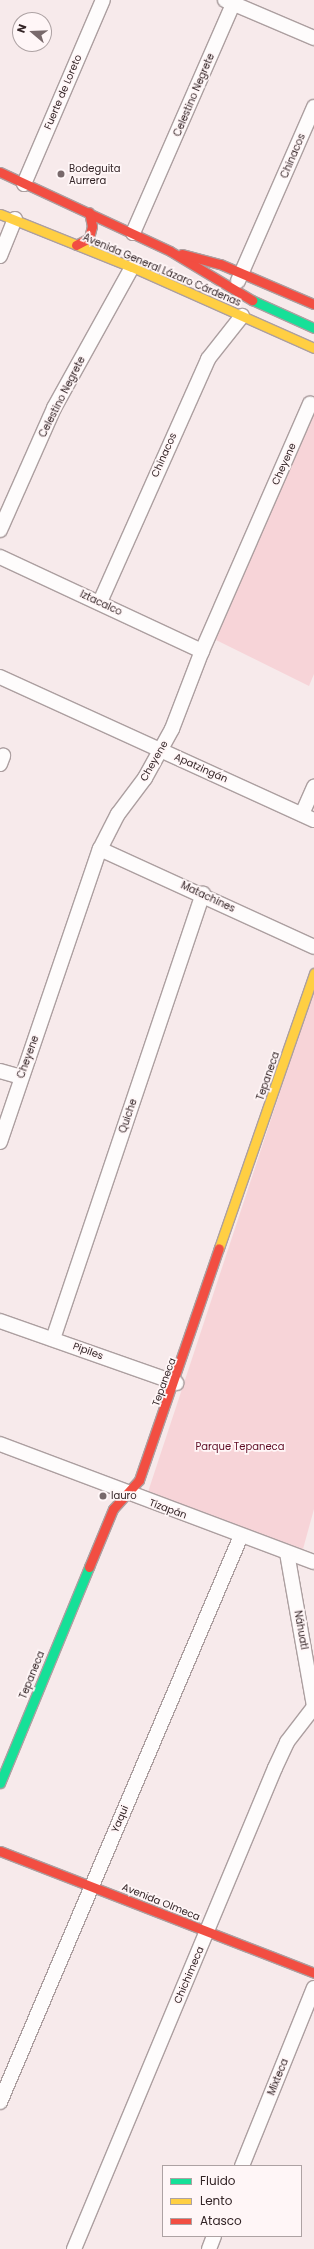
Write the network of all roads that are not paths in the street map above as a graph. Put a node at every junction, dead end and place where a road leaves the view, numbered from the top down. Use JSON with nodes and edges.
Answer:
{"nodes":[{"id":1,"x":103,"y":0,"type":"edge"},
{"id":2,"x":231,"y":1,"type":"edge"},
{"id":3,"x":314,"y":38,"type":"edge"},
{"id":4,"x":314,"y":107,"type":"edge"},
{"id":5,"x":0,"y":172,"type":"edge"},
{"id":6,"x":24,"y":184,"type":"junction"},
{"id":7,"x":89,"y":212,"type":"junction"},
{"id":8,"x":0,"y":214,"type":"edge"},
{"id":9,"x":15,"y":219,"type":"junction"},
{"id":10,"x":133,"y":233,"type":"junction"},
{"id":11,"x":76,"y":245,"type":"junction"},
{"id":12,"x":170,"y":251,"type":"junction"},
{"id":13,"x":0,"y":256,"type":"edge"},
{"id":14,"x":132,"y":267,"type":"junction"},
{"id":15,"x":242,"y":273,"type":"junction"},
{"id":16,"x":233,"y":291,"type":"junction"},
{"id":17,"x":314,"y":304,"type":"edge"},
{"id":18,"x":242,"y":316,"type":"junction"},
{"id":19,"x":314,"y":328,"type":"edge"},
{"id":20,"x":314,"y":348,"type":"edge"},
{"id":21,"x":310,"y":404,"type":"dead end"},
{"id":22,"x":0,"y":530,"type":"edge"},
{"id":23,"x":0,"y":557,"type":"edge"},
{"id":24,"x":100,"y":602,"type":"junction"},
{"id":25,"x":202,"y":651,"type":"junction"},
{"id":26,"x":0,"y":677,"type":"edge"},
{"id":27,"x":160,"y":750,"type":"junction"},
{"id":28,"x":314,"y":787,"type":"edge"},
{"id":29,"x":308,"y":817,"type":"edge"},
{"id":30,"x":100,"y":849,"type":"junction"},
{"id":31,"x":203,"y":894,"type":"junction"},
{"id":32,"x":314,"y":947,"type":"edge"},
{"id":33,"x":314,"y":973,"type":"edge"},
{"id":34,"x":0,"y":1071,"type":"edge"},
{"id":35,"x":21,"y":1077,"type":"junction"},
{"id":36,"x":0,"y":1142,"type":"edge"},
{"id":37,"x":0,"y":1321,"type":"edge"},
{"id":38,"x":53,"y":1339,"type":"junction"},
{"id":39,"x":176,"y":1383,"type":"junction"},
{"id":40,"x":1,"y":1448,"type":"edge"},
{"id":41,"x":127,"y":1494,"type":"junction"},
{"id":42,"x":241,"y":1536,"type":"junction"},
{"id":43,"x":287,"y":1553,"type":"junction"},
{"id":44,"x":314,"y":1562,"type":"edge"},
{"id":45,"x":314,"y":1706,"type":"edge"},
{"id":46,"x":0,"y":1783,"type":"edge"},
{"id":47,"x":0,"y":1851,"type":"edge"},
{"id":48,"x":92,"y":1886,"type":"junction"},
{"id":49,"x":206,"y":1932,"type":"junction"},
{"id":50,"x":314,"y":1973,"type":"edge"},
{"id":51,"x":314,"y":1988,"type":"edge"},
{"id":52,"x":0,"y":2102,"type":"edge"},
{"id":53,"x":242,"y":2165,"type":"edge"},
{"id":54,"x":214,"y":2237,"type":"edge"},
{"id":55,"x":74,"y":2249,"type":"edge"},
{"id":56,"x":209,"y":2249,"type":"edge"}],
"edges":[{"from":1,"to":6,"type":"street","name":"Fuerte de Loreto"},
{"from":2,"to":3,"type":"street"},
{"from":2,"to":10,"type":"street","name":"Celestino Negrete"},
{"from":4,"to":15,"type":"street","name":"Chinacos"},
{"from":5,"to":6,"type":"street","name":"Avenida General Lázaro Cárdenas"},
{"from":6,"to":7,"type":"street","name":"Avenida General Lázaro Cárdenas"},
{"from":7,"to":10,"type":"street","name":"Avenida General Lázaro Cárdenas"},
{"from":7,"to":11,"type":"street"},
{"from":8,"to":9,"type":"street","name":"Avenida General Lázaro Cárdenas"},
{"from":9,"to":11,"type":"street","name":"Avenida General Lázaro Cárdenas"},
{"from":9,"to":13,"type":"street"},
{"from":10,"to":12,"type":"street","name":"Avenida General Lázaro Cárdenas"},
{"from":11,"to":14,"type":"street","name":"Avenida General Lázaro Cárdenas"},
{"from":12,"to":15,"type":"street"},
{"from":12,"to":16,"type":"street","name":"Avenida General Lázaro Cárdenas"},
{"from":14,"to":18,"type":"street","name":"Avenida General Lázaro Cárdenas"},
{"from":14,"to":22,"type":"street","name":"Celestino Negrete"},
{"from":15,"to":16,"type":"street","name":"Chinacos"},
{"from":15,"to":17,"type":"street"},
{"from":16,"to":19,"type":"street","name":"Avenida General Lázaro Cárdenas"},
{"from":18,"to":20,"type":"street","name":"Avenida General Lázaro Cárdenas"},
{"from":18,"to":24,"type":"street","name":"Chinacos"},
{"from":21,"to":25,"type":"street","name":"Cheyene"},
{"from":23,"to":24,"type":"street","name":"Iztacalco"},
{"from":24,"to":25,"type":"street","name":"Iztacalco"},
{"from":25,"to":27,"type":"street","name":"Cheyene"},
{"from":26,"to":27,"type":"street","name":"Apatzingán"},
{"from":27,"to":29,"type":"street","name":"Apatzingán"},
{"from":27,"to":30,"type":"street","name":"Cheyene"},
{"from":28,"to":29,"type":"street"},
{"from":30,"to":31,"type":"street","name":"Matachines"},
{"from":30,"to":35,"type":"street","name":"Cheyene"},
{"from":31,"to":32,"type":"street","name":"Matachines"},
{"from":31,"to":38,"type":"street","name":"Quiche"},
{"from":33,"to":39,"type":"street","name":"Tepaneca"},
{"from":34,"to":35,"type":"street"},
{"from":35,"to":36,"type":"street","name":"Cheyene"},
{"from":37,"to":38,"type":"street","name":"Pipiles"},
{"from":38,"to":39,"type":"street","name":"Pipiles"},
{"from":39,"to":41,"type":"street","name":"Tepaneca"},
{"from":40,"to":41,"type":"street","name":"Tizapán"},
{"from":41,"to":42,"type":"street","name":"Tizapán"},
{"from":41,"to":46,"type":"street","name":"Tepaneca"},
{"from":42,"to":43,"type":"street","name":"Tizapán"},
{"from":42,"to":48,"type":"street","name":"Yaqui"},
{"from":43,"to":44,"type":"street","name":"Tizapán"},
{"from":43,"to":45,"type":"street","name":"Náhuatl"},
{"from":45,"to":49,"type":"street","name":"Chichimeca"},
{"from":47,"to":48,"type":"street","name":"Avenida Olmeca"},
{"from":48,"to":49,"type":"street","name":"Avenida Olmeca"},
{"from":48,"to":52,"type":"street","name":"Yaqui"},
{"from":49,"to":50,"type":"street","name":"Avenida Olmeca"},
{"from":49,"to":55,"type":"street","name":"Chichimeca"},
{"from":51,"to":53,"type":"street","name":"Mixteca"},
{"from":54,"to":56,"type":"street"}]}
